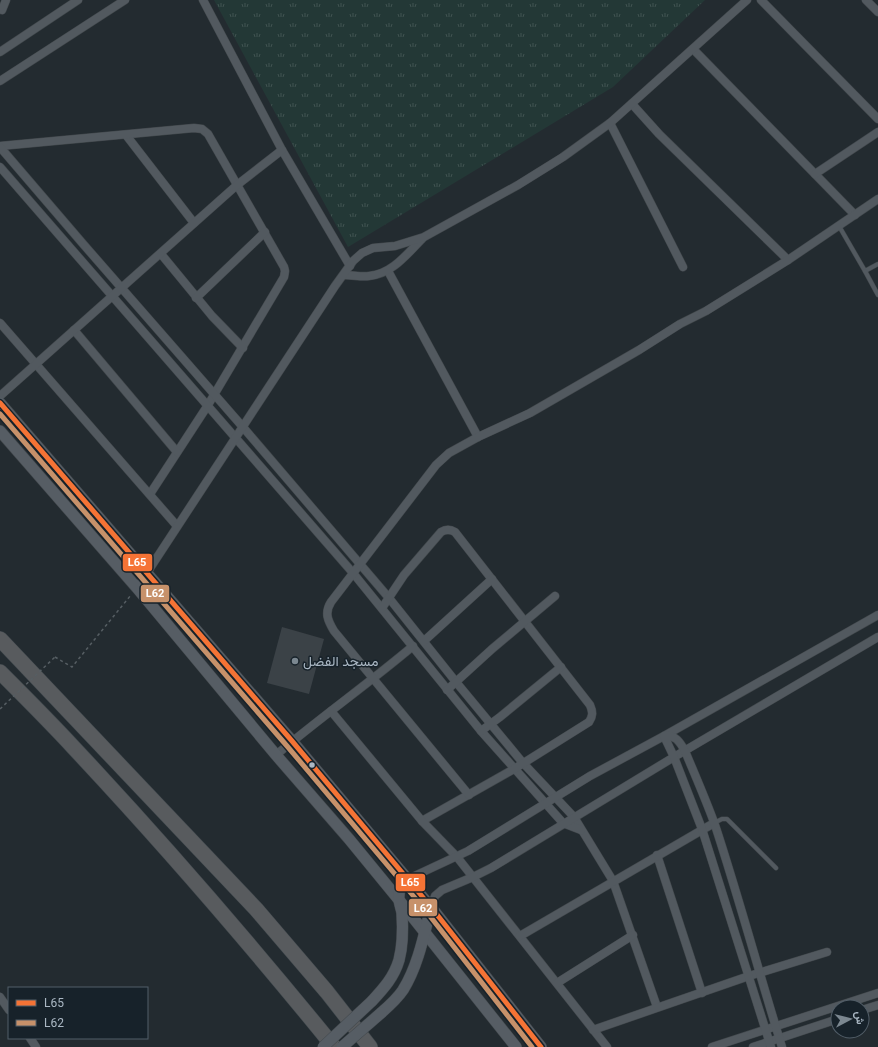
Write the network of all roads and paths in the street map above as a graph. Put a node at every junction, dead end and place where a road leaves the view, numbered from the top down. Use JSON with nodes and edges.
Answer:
{"nodes":[{"id":1,"x":6,"y":0,"type":"edge"},
{"id":2,"x":78,"y":0,"type":"edge"},
{"id":3,"x":125,"y":0,"type":"edge"},
{"id":4,"x":203,"y":0,"type":"edge"},
{"id":5,"x":747,"y":0,"type":"edge"},
{"id":6,"x":761,"y":0,"type":"edge"},
{"id":7,"x":866,"y":0,"type":"edge"},
{"id":8,"x":2,"y":10,"type":"dead end"},
{"id":9,"x":878,"y":12,"type":"edge"},
{"id":10,"x":693,"y":49,"type":"junction"},
{"id":11,"x":0,"y":52,"type":"edge"},
{"id":12,"x":0,"y":81,"type":"edge"},
{"id":13,"x":632,"y":104,"type":"junction"},
{"id":14,"x":878,"y":119,"type":"edge"},
{"id":15,"x":610,"y":123,"type":"junction"},
{"id":16,"x":878,"y":132,"type":"edge"},
{"id":17,"x":126,"y":135,"type":"junction"},
{"id":18,"x":0,"y":146,"type":"edge"},
{"id":19,"x":282,"y":150,"type":"junction"},
{"id":20,"x":0,"y":167,"type":"edge"},
{"id":21,"x":815,"y":174,"type":"junction"},
{"id":22,"x":237,"y":185,"type":"junction"},
{"id":23,"x":878,"y":199,"type":"edge"},
{"id":24,"x":855,"y":215,"type":"junction"},
{"id":25,"x":194,"y":223,"type":"junction"},
{"id":26,"x":839,"y":226,"type":"junction"},
{"id":27,"x":72,"y":231,"type":"junction"},
{"id":28,"x":265,"y":232,"type":"junction"},
{"id":29,"x":424,"y":237,"type":"junction"},
{"id":30,"x":63,"y":240,"type":"junction"},
{"id":31,"x":161,"y":254,"type":"junction"},
{"id":32,"x":788,"y":260,"type":"junction"},
{"id":33,"x":878,"y":264,"type":"edge"},
{"id":34,"x":350,"y":266,"type":"junction"},
{"id":35,"x":683,"y":267,"type":"dead end"},
{"id":36,"x":388,"y":271,"type":"junction"},
{"id":37,"x":865,"y":271,"type":"junction"},
{"id":38,"x":344,"y":275,"type":"junction"},
{"id":39,"x":121,"y":288,"type":"junction"},
{"id":40,"x":878,"y":295,"type":"edge"},
{"id":41,"x":112,"y":296,"type":"junction"},
{"id":42,"x":196,"y":298,"type":"junction"},
{"id":43,"x":0,"y":323,"type":"edge"},
{"id":44,"x":74,"y":330,"type":"junction"},
{"id":45,"x":243,"y":348,"type":"junction"},
{"id":46,"x":36,"y":364,"type":"junction"},
{"id":47,"x":214,"y":394,"type":"junction"},
{"id":48,"x":0,"y":396,"type":"edge"},
{"id":49,"x":0,"y":403,"type":"edge"},
{"id":50,"x":208,"y":405,"type":"junction"},
{"id":51,"x":242,"y":426,"type":"junction"},
{"id":52,"x":0,"y":431,"type":"edge"},
{"id":53,"x":235,"y":437,"type":"junction"},
{"id":54,"x":478,"y":437,"type":"junction"},
{"id":55,"x":177,"y":452,"type":"junction"},
{"id":56,"x":150,"y":494,"type":"junction"},
{"id":57,"x":177,"y":526,"type":"junction"},
{"id":58,"x":360,"y":564,"type":"junction"},
{"id":59,"x":147,"y":572,"type":"junction"},
{"id":60,"x":353,"y":573,"type":"junction"},
{"id":61,"x":492,"y":579,"type":"junction"},
{"id":62,"x":137,"y":588,"type":"junction"},
{"id":63,"x":555,"y":596,"type":"dead end"},
{"id":64,"x":389,"y":598,"type":"junction"},
{"id":65,"x":382,"y":608,"type":"junction"},
{"id":66,"x":878,"y":615,"type":"edge"},
{"id":67,"x":526,"y":621,"type":"junction"},
{"id":68,"x":878,"y":637,"type":"edge"},
{"id":69,"x":0,"y":639,"type":"edge"},
{"id":70,"x":424,"y":641,"type":"junction"},
{"id":71,"x":413,"y":646,"type":"junction"},
{"id":72,"x":561,"y":667,"type":"junction"},
{"id":73,"x":0,"y":672,"type":"edge"},
{"id":74,"x":374,"y":679,"type":"junction"},
{"id":75,"x":456,"y":682,"type":"junction"},
{"id":76,"x":447,"y":690,"type":"junction"},
{"id":77,"x":0,"y":709,"type":"edge"},
{"id":78,"x":331,"y":711,"type":"junction"},
{"id":79,"x":491,"y":724,"type":"junction"},
{"id":80,"x":481,"y":731,"type":"junction"},
{"id":81,"x":664,"y":736,"type":"junction"},
{"id":82,"x":292,"y":741,"type":"junction"},
{"id":83,"x":685,"y":751,"type":"junction"},
{"id":84,"x":276,"y":755,"type":"junction"},
{"id":85,"x":674,"y":757,"type":"junction"},
{"id":86,"x":523,"y":763,"type":"junction"},
{"id":87,"x":514,"y":768,"type":"junction"},
{"id":88,"x":469,"y":794,"type":"junction"},
{"id":89,"x":555,"y":798,"type":"junction"},
{"id":90,"x":545,"y":804,"type":"junction"},
{"id":91,"x":574,"y":817,"type":"junction"},
{"id":92,"x":422,"y":821,"type":"junction"},
{"id":93,"x":563,"y":823,"type":"junction"},
{"id":94,"x":714,"y":823,"type":"junction"},
{"id":95,"x":702,"y":829,"type":"junction"},
{"id":96,"x":581,"y":830,"type":"junction"},
{"id":97,"x":657,"y":855,"type":"junction"},
{"id":98,"x":457,"y":857,"type":"junction"},
{"id":99,"x":776,"y":868,"type":"dead end"},
{"id":100,"x":473,"y":877,"type":"junction"},
{"id":101,"x":408,"y":879,"type":"junction"},
{"id":102,"x":613,"y":881,"type":"junction"},
{"id":103,"x":399,"y":900,"type":"junction"},
{"id":104,"x":431,"y":907,"type":"junction"},
{"id":105,"x":425,"y":933,"type":"junction"},
{"id":106,"x":633,"y":935,"type":"junction"},
{"id":107,"x":520,"y":936,"type":"junction"},
{"id":108,"x":827,"y":952,"type":"dead end"},
{"id":109,"x":759,"y":972,"type":"junction"},
{"id":110,"x":749,"y":976,"type":"junction"},
{"id":111,"x":556,"y":983,"type":"junction"},
{"id":112,"x":702,"y":992,"type":"junction"},
{"id":113,"x":878,"y":993,"type":"edge"},
{"id":114,"x":0,"y":997,"type":"edge"},
{"id":115,"x":657,"y":1007,"type":"junction"},
{"id":116,"x":8,"y":1009,"type":"edge"},
{"id":117,"x":830,"y":1022,"type":"edge"},
{"id":118,"x":776,"y":1026,"type":"junction"},
{"id":119,"x":593,"y":1030,"type":"junction"},
{"id":120,"x":765,"y":1030,"type":"junction"},
{"id":121,"x":781,"y":1043,"type":"edge"},
{"id":122,"x":770,"y":1045,"type":"edge"},
{"id":123,"x":323,"y":1047,"type":"edge"},
{"id":124,"x":334,"y":1047,"type":"edge"},
{"id":125,"x":342,"y":1047,"type":"edge"},
{"id":126,"x":370,"y":1047,"type":"edge"},
{"id":127,"x":516,"y":1047,"type":"edge"},
{"id":128,"x":541,"y":1047,"type":"edge"},
{"id":129,"x":607,"y":1047,"type":"edge"},
{"id":130,"x":712,"y":1047,"type":"edge"},
{"id":131,"x":753,"y":1047,"type":"edge"}],
"edges":[{"from":1,"to":8,"type":"street"},
{"from":2,"to":11,"type":"street"},
{"from":3,"to":12,"type":"street"},
{"from":4,"to":19,"type":"street"},
{"from":5,"to":10,"type":"street"},
{"from":6,"to":14,"type":"street"},
{"from":7,"to":9,"type":"street"},
{"from":10,"to":13,"type":"street"},
{"from":10,"to":21,"type":"street"},
{"from":13,"to":15,"type":"street"},
{"from":13,"to":32,"type":"street"},
{"from":15,"to":29,"type":"street"},
{"from":15,"to":35,"type":"street"},
{"from":16,"to":21,"type":"street"},
{"from":17,"to":18,"type":"street"},
{"from":17,"to":22,"type":"street"},
{"from":17,"to":25,"type":"street"},
{"from":18,"to":27,"type":"street"},
{"from":19,"to":22,"type":"street"},
{"from":19,"to":34,"type":"street"},
{"from":20,"to":30,"type":"street"},
{"from":21,"to":24,"type":"street"},
{"from":22,"to":25,"type":"street"},
{"from":22,"to":28,"type":"street"},
{"from":23,"to":24,"type":"street"},
{"from":24,"to":26,"type":"street"},
{"from":25,"to":31,"type":"street"},
{"from":26,"to":32,"type":"street"},
{"from":26,"to":37,"type":"lane"},
{"from":27,"to":30,"type":"street"},
{"from":27,"to":39,"type":"street"},
{"from":28,"to":42,"type":"street"},
{"from":28,"to":45,"type":"street"},
{"from":29,"to":34,"type":"street"},
{"from":29,"to":36,"type":"street"},
{"from":30,"to":41,"type":"street"},
{"from":31,"to":39,"type":"street"},
{"from":31,"to":42,"type":"street"},
{"from":32,"to":54,"type":"street"},
{"from":33,"to":37,"type":"lane"},
{"from":34,"to":38,"type":"street"},
{"from":36,"to":38,"type":"street"},
{"from":36,"to":54,"type":"street"},
{"from":37,"to":40,"type":"lane"},
{"from":38,"to":51,"type":"street"},
{"from":39,"to":41,"type":"street"},
{"from":39,"to":47,"type":"street"},
{"from":41,"to":44,"type":"street"},
{"from":41,"to":50,"type":"street"},
{"from":42,"to":45,"type":"street"},
{"from":43,"to":46,"type":"street"},
{"from":44,"to":46,"type":"street"},
{"from":44,"to":55,"type":"street"},
{"from":45,"to":47,"type":"street"},
{"from":46,"to":48,"type":"street"},
{"from":46,"to":56,"type":"street"},
{"from":47,"to":50,"type":"street"},
{"from":47,"to":51,"type":"street"},
{"from":49,"to":59,"type":"street"},
{"from":50,"to":53,"type":"street"},
{"from":50,"to":55,"type":"street"},
{"from":51,"to":53,"type":"street"},
{"from":51,"to":58,"type":"street"},
{"from":52,"to":62,"type":"street"},
{"from":53,"to":57,"type":"street"},
{"from":53,"to":60,"type":"street"},
{"from":54,"to":58,"type":"street"},
{"from":55,"to":56,"type":"street"},
{"from":56,"to":57,"type":"street"},
{"from":57,"to":59,"type":"street"},
{"from":58,"to":60,"type":"street"},
{"from":58,"to":64,"type":"street"},
{"from":59,"to":62,"type":"street"},
{"from":59,"to":82,"type":"street"},
{"from":60,"to":65,"type":"street"},
{"from":60,"to":74,"type":"street"},
{"from":61,"to":64,"type":"street"},
{"from":61,"to":67,"type":"street"},
{"from":61,"to":70,"type":"street"},
{"from":62,"to":77,"type":"path","bridge":true},
{"from":62,"to":84,"type":"street"},
{"from":63,"to":67,"type":"street"},
{"from":64,"to":65,"type":"street"},
{"from":64,"to":70,"type":"street"},
{"from":65,"to":71,"type":"street"},
{"from":66,"to":81,"type":"street"},
{"from":67,"to":72,"type":"street"},
{"from":67,"to":75,"type":"street"},
{"from":68,"to":83,"type":"street"},
{"from":69,"to":126,"type":"highway"},
{"from":70,"to":75,"type":"street"},
{"from":71,"to":74,"type":"street"},
{"from":71,"to":76,"type":"street"},
{"from":72,"to":79,"type":"street"},
{"from":72,"to":86,"type":"street"},
{"from":73,"to":124,"type":"highway"},
{"from":74,"to":78,"type":"street"},
{"from":74,"to":88,"type":"street"},
{"from":75,"to":76,"type":"street"},
{"from":75,"to":79,"type":"street"},
{"from":76,"to":80,"type":"street"},
{"from":78,"to":82,"type":"street"},
{"from":78,"to":92,"type":"street"},
{"from":79,"to":80,"type":"street"},
{"from":79,"to":86,"type":"street"},
{"from":80,"to":87,"type":"street"},
{"from":81,"to":83,"type":"street"},
{"from":81,"to":85,"type":"street"},
{"from":81,"to":89,"type":"street"},
{"from":82,"to":84,"type":"street"},
{"from":82,"to":101,"type":"street"},
{"from":83,"to":85,"type":"street"},
{"from":83,"to":94,"type":"street"},
{"from":84,"to":103,"type":"street"},
{"from":85,"to":91,"type":"street"},
{"from":85,"to":95,"type":"street"},
{"from":86,"to":87,"type":"street"},
{"from":86,"to":89,"type":"street"},
{"from":87,"to":88,"type":"street"},
{"from":87,"to":90,"type":"street"},
{"from":88,"to":92,"type":"street"},
{"from":89,"to":90,"type":"street"},
{"from":89,"to":91,"type":"street"},
{"from":90,"to":93,"type":"street"},
{"from":90,"to":98,"type":"street"},
{"from":91,"to":93,"type":"street"},
{"from":91,"to":96,"type":"street"},
{"from":92,"to":98,"type":"street"},
{"from":93,"to":96,"type":"street"},
{"from":93,"to":100,"type":"street"},
{"from":94,"to":95,"type":"street"},
{"from":94,"to":99,"type":"lane"},
{"from":94,"to":109,"type":"street"},
{"from":95,"to":97,"type":"street"},
{"from":95,"to":110,"type":"street"},
{"from":96,"to":102,"type":"street"},
{"from":97,"to":102,"type":"street"},
{"from":97,"to":112,"type":"street"},
{"from":98,"to":100,"type":"street"},
{"from":98,"to":101,"type":"street"},
{"from":100,"to":104,"type":"street"},
{"from":100,"to":107,"type":"street"},
{"from":101,"to":103,"type":"street"},
{"from":101,"to":104,"type":"street"},
{"from":102,"to":106,"type":"street"},
{"from":102,"to":107,"type":"street"},
{"from":103,"to":105,"type":"street"},
{"from":103,"to":123,"type":"street","bridge":true},
{"from":104,"to":105,"type":"street"},
{"from":104,"to":128,"type":"street"},
{"from":105,"to":125,"type":"street","bridge":true},
{"from":105,"to":127,"type":"street"},
{"from":106,"to":111,"type":"street"},
{"from":106,"to":115,"type":"street"},
{"from":107,"to":111,"type":"street"},
{"from":108,"to":109,"type":"street"},
{"from":109,"to":110,"type":"street"},
{"from":109,"to":118,"type":"street"},
{"from":110,"to":112,"type":"street"},
{"from":110,"to":120,"type":"street"},
{"from":111,"to":119,"type":"street"},
{"from":112,"to":115,"type":"street"},
{"from":113,"to":118,"type":"street"},
{"from":114,"to":116,"type":"street"},
{"from":115,"to":119,"type":"street"},
{"from":117,"to":121,"type":"street"},
{"from":118,"to":120,"type":"street"},
{"from":118,"to":121,"type":"street"},
{"from":119,"to":129,"type":"street"},
{"from":120,"to":122,"type":"street"},
{"from":120,"to":130,"type":"street"},
{"from":121,"to":122,"type":"street"},
{"from":122,"to":131,"type":"street"}]}
